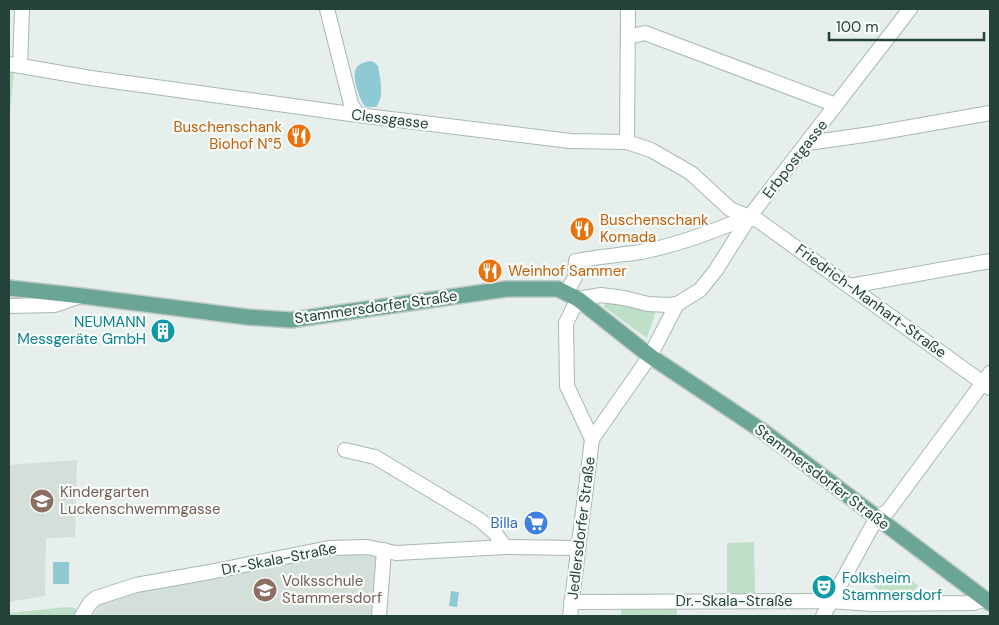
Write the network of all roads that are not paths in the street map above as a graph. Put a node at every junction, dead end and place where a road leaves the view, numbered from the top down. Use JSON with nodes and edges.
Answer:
{"nodes":[{"id":1,"x":22,"y":9,"type":"edge"},
{"id":2,"x":327,"y":9,"type":"edge"},
{"id":3,"x":628,"y":9,"type":"edge"},
{"id":4,"x":910,"y":9,"type":"edge"},
{"id":5,"x":628,"y":37,"type":"junction"},
{"id":6,"x":14,"y":65,"type":"edge"},
{"id":7,"x":836,"y":105,"type":"junction"},
{"id":8,"x":990,"y":112,"type":"edge"},
{"id":9,"x":358,"y":115,"type":"junction"},
{"id":10,"x":627,"y":142,"type":"junction"},
{"id":11,"x":808,"y":143,"type":"junction"},
{"id":12,"x":750,"y":216,"type":"junction"},
{"id":13,"x":990,"y":261,"type":"edge"},
{"id":14,"x":850,"y":286,"type":"junction"},
{"id":15,"x":9,"y":288,"type":"edge"},
{"id":16,"x":82,"y":296,"type":"junction"},
{"id":17,"x":572,"y":296,"type":"junction"},
{"id":18,"x":677,"y":304,"type":"junction"},
{"id":19,"x":9,"y":306,"type":"edge"},
{"id":20,"x":650,"y":356,"type":"junction"},
{"id":21,"x":988,"y":381,"type":"edge"},
{"id":22,"x":592,"y":439,"type":"junction"},
{"id":23,"x":345,"y":450,"type":"dead end"},
{"id":24,"x":877,"y":517,"type":"junction"},
{"id":25,"x":505,"y":547,"type":"junction"},
{"id":26,"x":577,"y":548,"type":"junction"},
{"id":27,"x":384,"y":550,"type":"junction"},
{"id":28,"x":830,"y":601,"type":"junction"},
{"id":29,"x":988,"y":601,"type":"edge"},
{"id":30,"x":571,"y":602,"type":"junction"},
{"id":31,"x":82,"y":616,"type":"edge"},
{"id":32,"x":379,"y":616,"type":"edge"},
{"id":33,"x":570,"y":616,"type":"edge"},
{"id":34,"x":822,"y":616,"type":"edge"}],
"edges":[{"from":1,"to":6,"type":"street"},
{"from":2,"to":9,"type":"street"},
{"from":3,"to":5,"type":"street"},
{"from":4,"to":7,"type":"street","name":"Erbpostgasse"},
{"from":5,"to":7,"type":"street"},
{"from":5,"to":10,"type":"street"},
{"from":6,"to":9,"type":"street","name":"Clessgasse"},
{"from":7,"to":11,"type":"street","name":"Erbpostgasse"},
{"from":8,"to":11,"type":"street"},
{"from":9,"to":10,"type":"street","name":"Clessgasse"},
{"from":10,"to":12,"type":"street","name":"Clessgasse"},
{"from":11,"to":12,"type":"street","name":"Erbpostgasse"},
{"from":12,"to":14,"type":"street","name":"Friedrich-Manhart-Straße"},
{"from":12,"to":17,"type":"street"},
{"from":12,"to":18,"type":"street","name":"Erbpostgasse"},
{"from":13,"to":14,"type":"street"},
{"from":14,"to":21,"type":"street","name":"Friedrich-Manhart-Straße"},
{"from":15,"to":16,"type":"main road","name":"Stammersdorfer Straße"},
{"from":16,"to":17,"type":"main road","name":"Stammersdorfer Straße"},
{"from":16,"to":19,"type":"street","name":"Stammersdorfer Straße"},
{"from":17,"to":18,"type":"street"},
{"from":17,"to":20,"type":"main road","name":"Stammersdorfer Straße"},
{"from":17,"to":22,"type":"street"},
{"from":18,"to":20,"type":"street"},
{"from":20,"to":22,"type":"street"},
{"from":20,"to":24,"type":"main road","name":"Stammersdorfer Straße"},
{"from":21,"to":24,"type":"street"},
{"from":22,"to":26,"type":"street","name":"Jedlersdorfer Straße"},
{"from":23,"to":25,"type":"street"},
{"from":24,"to":28,"type":"street"},
{"from":24,"to":29,"type":"main road","name":"Stammersdorfer Straße"},
{"from":25,"to":26,"type":"street","name":"Dr.-Skala-Straße"},
{"from":25,"to":27,"type":"street","name":"Dr.-Skala-Straße"},
{"from":26,"to":30,"type":"street","name":"Jedlersdorfer Straße"},
{"from":27,"to":31,"type":"street","name":"Dr.-Skala-Straße"},
{"from":27,"to":32,"type":"street"},
{"from":28,"to":29,"type":"street","name":"Dr.-Skala-Straße"},
{"from":28,"to":30,"type":"street","name":"Dr.-Skala-Straße"},
{"from":28,"to":34,"type":"street"},
{"from":30,"to":33,"type":"street","name":"Jedlersdorfer Straße"}]}
